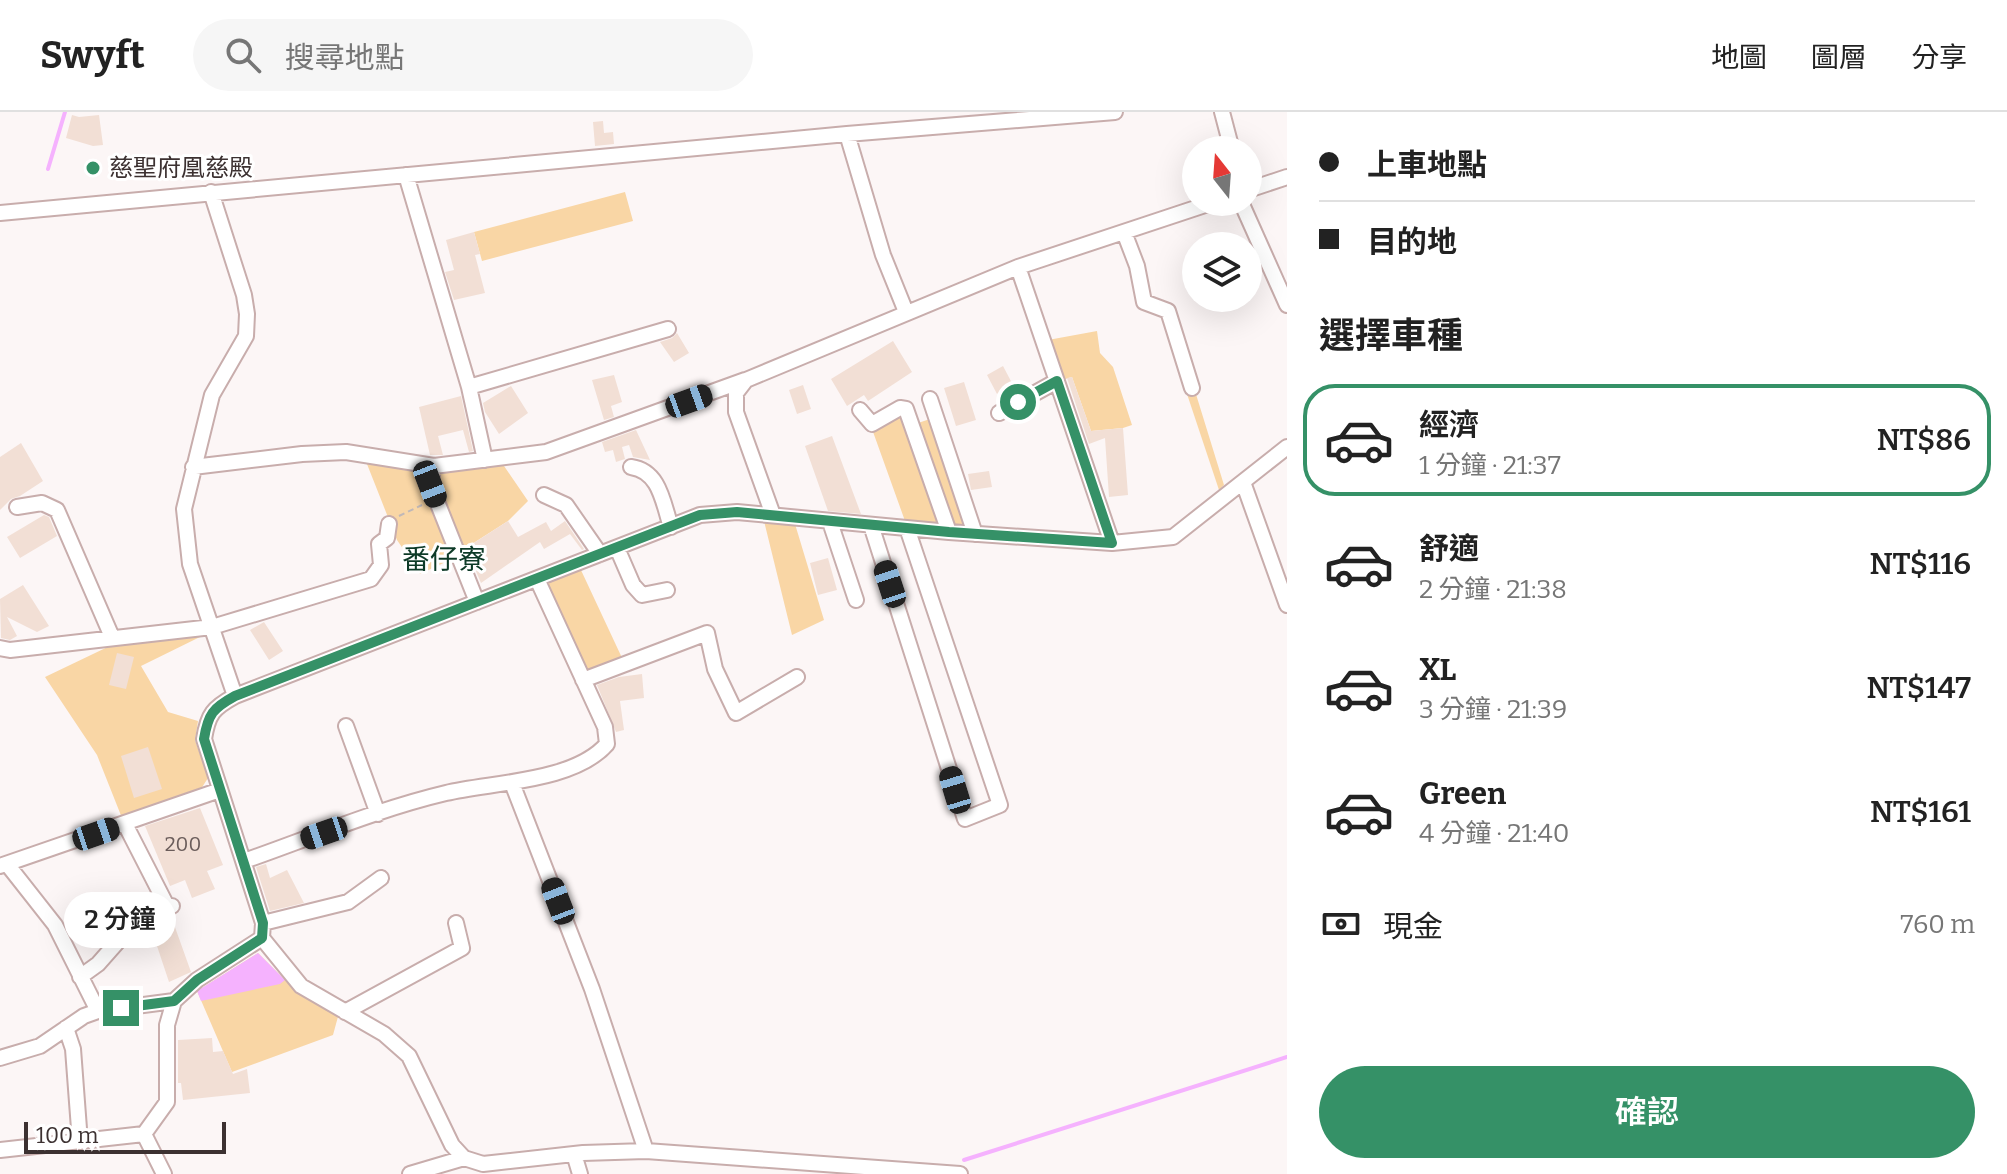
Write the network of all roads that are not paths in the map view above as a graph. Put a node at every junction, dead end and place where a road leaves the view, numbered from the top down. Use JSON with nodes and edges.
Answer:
{"nodes":[{"id":1,"x":1115,"y":112,"type":"edge"},
{"id":2,"x":1222,"y":112,"type":"edge"},
{"id":3,"x":847,"y":134,"type":"junction"},
{"id":4,"x":1228,"y":136,"type":"edge"},
{"id":5,"x":406,"y":175,"type":"junction"},
{"id":6,"x":1287,"y":177,"type":"edge"},
{"id":7,"x":1262,"y":185,"type":"edge"},
{"id":8,"x":211,"y":192,"type":"junction"},
{"id":9,"x":0,"y":213,"type":"edge"},
{"id":10,"x":1182,"y":213,"type":"edge"},
{"id":11,"x":1247,"y":216,"type":"edge"},
{"id":12,"x":1124,"y":232,"type":"junction"},
{"id":13,"x":1018,"y":267,"type":"junction"},
{"id":14,"x":1287,"y":305,"type":"edge"},
{"id":15,"x":906,"y":312,"type":"junction"},
{"id":16,"x":668,"y":329,"type":"dead end"},
{"id":17,"x":746,"y":380,"type":"junction"},
{"id":18,"x":1057,"y":381,"type":"junction"},
{"id":19,"x":469,"y":387,"type":"junction"},
{"id":20,"x":1192,"y":388,"type":"dead end"},
{"id":21,"x":930,"y":399,"type":"dead end"},
{"id":22,"x":860,"y":410,"type":"dead end"},
{"id":23,"x":999,"y":413,"type":"dead end"},
{"id":24,"x":1287,"y":447,"type":"edge"},
{"id":25,"x":485,"y":460,"type":"junction"},
{"id":26,"x":434,"y":466,"type":"junction"},
{"id":27,"x":193,"y":467,"type":"junction"},
{"id":28,"x":631,"y":467,"type":"dead end"},
{"id":29,"x":1243,"y":482,"type":"junction"},
{"id":30,"x":544,"y":495,"type":"dead end"},
{"id":31,"x":17,"y":507,"type":"dead end"},
{"id":32,"x":773,"y":515,"type":"junction"},
{"id":33,"x":830,"y":522,"type":"junction"},
{"id":34,"x":389,"y":524,"type":"road end"},
{"id":35,"x":871,"y":525,"type":"junction"},
{"id":36,"x":671,"y":527,"type":"junction"},
{"id":37,"x":907,"y":528,"type":"junction"},
{"id":38,"x":949,"y":532,"type":"junction"},
{"id":39,"x":975,"y":534,"type":"junction"},
{"id":40,"x":1112,"y":543,"type":"junction"},
{"id":41,"x":617,"y":548,"type":"junction"},
{"id":42,"x":600,"y":554,"type":"junction"},
{"id":43,"x":537,"y":579,"type":"junction"},
{"id":44,"x":667,"y":590,"type":"dead end"},
{"id":45,"x":856,"y":600,"type":"dead end"},
{"id":46,"x":477,"y":602,"type":"junction"},
{"id":47,"x":1287,"y":605,"type":"edge"},
{"id":48,"x":212,"y":627,"type":"junction"},
{"id":49,"x":112,"y":637,"type":"junction"},
{"id":50,"x":0,"y":648,"type":"edge"},
{"id":51,"x":797,"y":677,"type":"dead end"},
{"id":52,"x":583,"y":680,"type":"junction"},
{"id":53,"x":235,"y":696,"type":"junction"},
{"id":54,"x":346,"y":726,"type":"dead end"},
{"id":55,"x":512,"y":783,"type":"junction"},
{"id":56,"x":220,"y":790,"type":"junction"},
{"id":57,"x":378,"y":814,"type":"junction"},
{"id":58,"x":125,"y":824,"type":"junction"},
{"id":59,"x":244,"y":861,"type":"junction"},
{"id":60,"x":4,"y":865,"type":"edge"},
{"id":61,"x":381,"y":878,"type":"dead end"},
{"id":62,"x":263,"y":923,"type":"junction"},
{"id":63,"x":456,"y":923,"type":"dead end"},
{"id":64,"x":262,"y":938,"type":"junction"},
{"id":65,"x":80,"y":977,"type":"junction"},
{"id":66,"x":174,"y":1001,"type":"junction"},
{"id":67,"x":98,"y":1011,"type":"junction"},
{"id":68,"x":345,"y":1012,"type":"junction"},
{"id":69,"x":66,"y":1028,"type":"junction"},
{"id":70,"x":0,"y":1058,"type":"edge"},
{"id":71,"x":144,"y":1134,"type":"junction"},
{"id":72,"x":80,"y":1142,"type":"junction"},
{"id":73,"x":0,"y":1150,"type":"edge"},
{"id":74,"x":646,"y":1151,"type":"junction"},
{"id":75,"x":574,"y":1154,"type":"junction"},
{"id":76,"x":464,"y":1158,"type":"junction"},
{"id":77,"x":164,"y":1174,"type":"edge"},
{"id":78,"x":410,"y":1174,"type":"edge"},
{"id":79,"x":580,"y":1174,"type":"edge"},
{"id":80,"x":960,"y":1174,"type":"edge"}],
"edges":[{"from":1,"to":3,"type":"street"},
{"from":2,"to":4,"type":"street"},
{"from":3,"to":5,"type":"street"},
{"from":3,"to":15,"type":"street"},
{"from":5,"to":8,"type":"street"},
{"from":5,"to":19,"type":"street"},
{"from":6,"to":7,"type":"street"},
{"from":8,"to":9,"type":"street"},
{"from":8,"to":27,"type":"street"},
{"from":10,"to":12,"type":"street"},
{"from":11,"to":14,"type":"street"},
{"from":12,"to":13,"type":"street"},
{"from":12,"to":20,"type":"street"},
{"from":13,"to":15,"type":"street"},
{"from":13,"to":18,"type":"street"},
{"from":15,"to":17,"type":"street"},
{"from":16,"to":19,"type":"street"},
{"from":17,"to":25,"type":"street"},
{"from":17,"to":32,"type":"street"},
{"from":18,"to":23,"type":"street"},
{"from":18,"to":40,"type":"street"},
{"from":19,"to":25,"type":"street"},
{"from":21,"to":39,"type":"street"},
{"from":22,"to":38,"type":"street"},
{"from":24,"to":29,"type":"street"},
{"from":25,"to":26,"type":"street"},
{"from":26,"to":27,"type":"street"},
{"from":26,"to":46,"type":"street"},
{"from":27,"to":48,"type":"street"},
{"from":28,"to":36,"type":"street"},
{"from":29,"to":40,"type":"street"},
{"from":29,"to":47,"type":"street"},
{"from":30,"to":42,"type":"street"},
{"from":31,"to":49,"type":"street"},
{"from":32,"to":33,"type":"street"},
{"from":32,"to":36,"type":"street"},
{"from":33,"to":35,"type":"street"},
{"from":33,"to":45,"type":"street"},
{"from":34,"to":48,"type":"street"},
{"from":35,"to":37,"type":"street"},
{"from":35,"to":37,"type":"street"},
{"from":36,"to":41,"type":"street"},
{"from":37,"to":38,"type":"street"},
{"from":38,"to":39,"type":"street"},
{"from":39,"to":40,"type":"street"},
{"from":41,"to":42,"type":"street"},
{"from":41,"to":44,"type":"street"},
{"from":42,"to":43,"type":"street"},
{"from":43,"to":46,"type":"street"},
{"from":43,"to":52,"type":"street"},
{"from":46,"to":53,"type":"street"},
{"from":48,"to":49,"type":"street"},
{"from":48,"to":53,"type":"street"},
{"from":49,"to":50,"type":"street"},
{"from":51,"to":52,"type":"street"},
{"from":52,"to":55,"type":"street"},
{"from":53,"to":56,"type":"street"},
{"from":54,"to":57,"type":"street"},
{"from":55,"to":57,"type":"street"},
{"from":55,"to":74,"type":"street"},
{"from":56,"to":58,"type":"street"},
{"from":56,"to":59,"type":"street"},
{"from":57,"to":59,"type":"street"},
{"from":58,"to":60,"type":"street"},
{"from":58,"to":65,"type":"street"},
{"from":59,"to":62,"type":"street"},
{"from":60,"to":65,"type":"street"},
{"from":61,"to":62,"type":"street"},
{"from":62,"to":64,"type":"street"},
{"from":63,"to":68,"type":"street"},
{"from":64,"to":66,"type":"street"},
{"from":64,"to":68,"type":"street"},
{"from":65,"to":67,"type":"street"},
{"from":66,"to":67,"type":"street"},
{"from":66,"to":71,"type":"street"},
{"from":67,"to":69,"type":"street"},
{"from":68,"to":76,"type":"street"},
{"from":69,"to":70,"type":"street"},
{"from":69,"to":72,"type":"street"},
{"from":71,"to":72,"type":"street"},
{"from":71,"to":77,"type":"street"},
{"from":72,"to":73,"type":"street"},
{"from":74,"to":75,"type":"street"},
{"from":74,"to":80,"type":"street"},
{"from":75,"to":76,"type":"street"},
{"from":75,"to":79,"type":"street"},
{"from":76,"to":78,"type":"street"}]}
